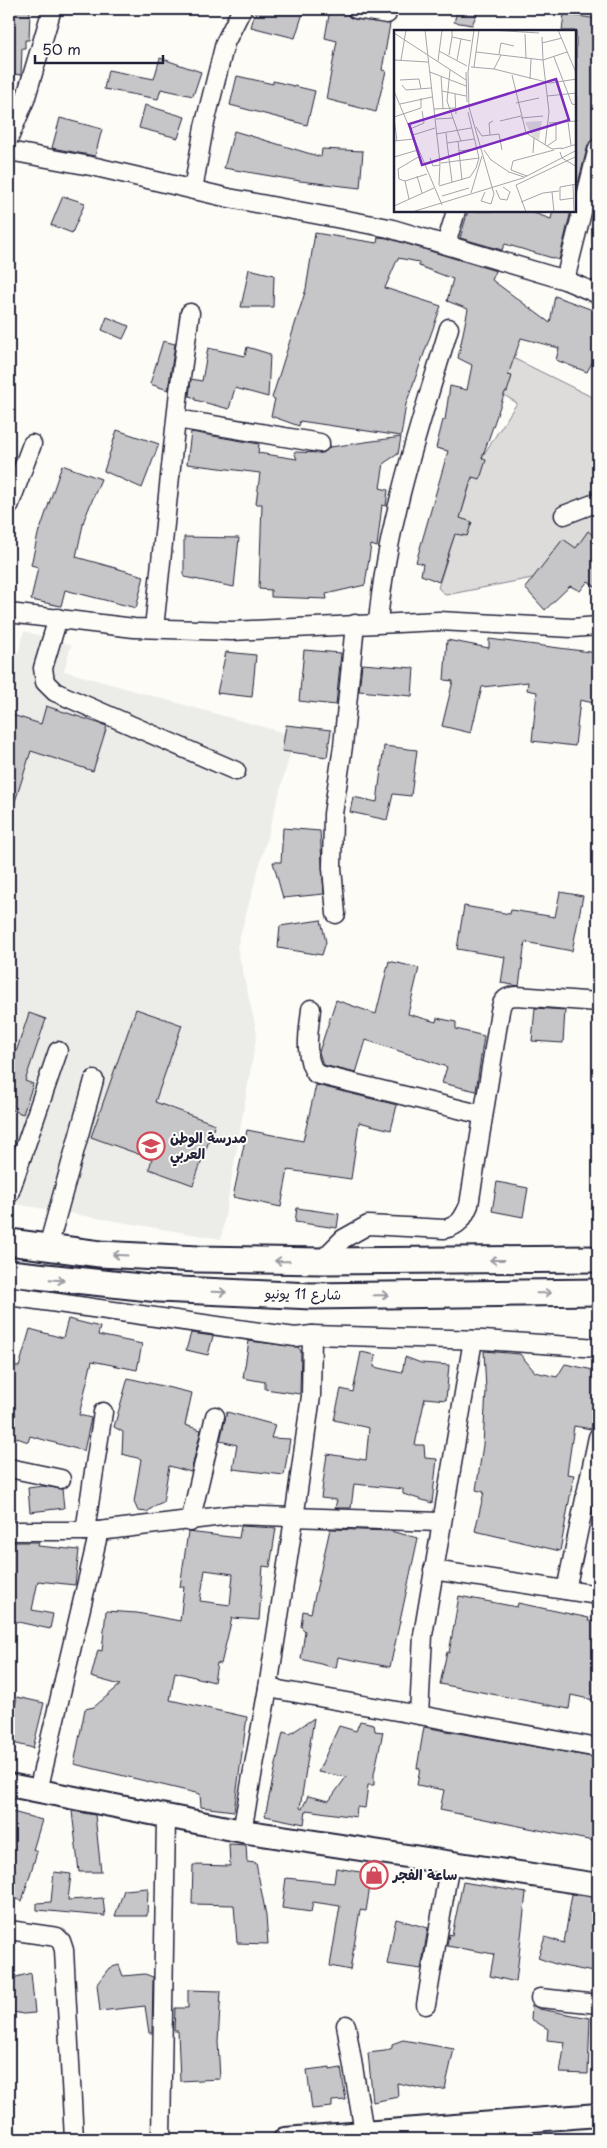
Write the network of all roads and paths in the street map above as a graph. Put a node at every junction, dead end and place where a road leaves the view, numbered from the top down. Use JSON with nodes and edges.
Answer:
{"nodes":[{"id":1,"x":52,"y":9,"type":"edge"},
{"id":2,"x":242,"y":9,"type":"edge"},
{"id":3,"x":356,"y":9,"type":"edge"},
{"id":4,"x":387,"y":14,"type":"dead end"},
{"id":5,"x":9,"y":138,"type":"edge"},
{"id":6,"x":598,"y":148,"type":"edge"},
{"id":7,"x":9,"y":151,"type":"edge"},
{"id":8,"x":595,"y":180,"type":"edge"},
{"id":9,"x":193,"y":190,"type":"junction"},
{"id":10,"x":456,"y":212,"type":"edge"},
{"id":11,"x":446,"y":244,"type":"junction"},
{"id":12,"x":565,"y":280,"type":"junction"},
{"id":13,"x":598,"y":294,"type":"edge"},
{"id":14,"x":190,"y":313,"type":"dead end"},
{"id":15,"x":449,"y":328,"type":"dead end"},
{"id":16,"x":177,"y":418,"type":"junction"},
{"id":17,"x":32,"y":444,"type":"dead end"},
{"id":18,"x":320,"y":444,"type":"dead end"},
{"id":19,"x":598,"y":502,"type":"edge"},
{"id":20,"x":9,"y":506,"type":"edge"},
{"id":21,"x":564,"y":515,"type":"dead end"},
{"id":22,"x":9,"y":613,"type":"edge"},
{"id":23,"x":58,"y":618,"type":"junction"},
{"id":24,"x":378,"y":622,"type":"junction"},
{"id":25,"x":355,"y":624,"type":"junction"},
{"id":26,"x":598,"y":626,"type":"edge"},
{"id":27,"x":154,"y":628,"type":"junction"},
{"id":28,"x":236,"y":771,"type":"dead end"},
{"id":29,"x":336,"y":914,"type":"dead end"},
{"id":30,"x":598,"y":1002,"type":"edge"},
{"id":31,"x":311,"y":1009,"type":"dead end"},
{"id":32,"x":58,"y":1051,"type":"dead end"},
{"id":33,"x":94,"y":1080,"type":"dead end"},
{"id":34,"x":483,"y":1115,"type":"junction"},
{"id":35,"x":9,"y":1194,"type":"edge"},
{"id":36,"x":9,"y":1242,"type":"edge"},
{"id":37,"x":48,"y":1247,"type":"junction"},
{"id":38,"x":598,"y":1259,"type":"edge"},
{"id":39,"x":321,"y":1261,"type":"junction"},
{"id":40,"x":9,"y":1273,"type":"edge"},
{"id":41,"x":598,"y":1292,"type":"edge"},
{"id":42,"x":9,"y":1296,"type":"edge"},
{"id":43,"x":312,"y":1335,"type":"junction"},
{"id":44,"x":473,"y":1340,"type":"junction"},
{"id":45,"x":598,"y":1348,"type":"edge"},
{"id":46,"x":103,"y":1412,"type":"dead end"},
{"id":47,"x":215,"y":1416,"type":"dead end"},
{"id":48,"x":598,"y":1437,"type":"edge"},
{"id":49,"x":9,"y":1468,"type":"edge"},
{"id":50,"x":61,"y":1479,"type":"dead end"},
{"id":51,"x":294,"y":1519,"type":"junction"},
{"id":52,"x":190,"y":1522,"type":"junction"},
{"id":53,"x":440,"y":1522,"type":"junction"},
{"id":54,"x":9,"y":1531,"type":"edge"},
{"id":55,"x":92,"y":1531,"type":"junction"},
{"id":56,"x":433,"y":1570,"type":"junction"},
{"id":57,"x":566,"y":1590,"type":"junction"},
{"id":58,"x":598,"y":1595,"type":"edge"},
{"id":59,"x":268,"y":1688,"type":"junction"},
{"id":60,"x":419,"y":1715,"type":"junction"},
{"id":61,"x":598,"y":1748,"type":"edge"},
{"id":62,"x":9,"y":1785,"type":"edge"},
{"id":63,"x":38,"y":1790,"type":"junction"},
{"id":64,"x":166,"y":1817,"type":"junction"},
{"id":65,"x":242,"y":1831,"type":"junction"},
{"id":66,"x":450,"y":1862,"type":"junction"},
{"id":67,"x":598,"y":1885,"type":"edge"},
{"id":68,"x":9,"y":1930,"type":"edge"},
{"id":69,"x":540,"y":1998,"type":"dead end"},
{"id":70,"x":598,"y":2004,"type":"edge"},
{"id":71,"x":426,"y":2006,"type":"dead end"},
{"id":72,"x":346,"y":2025,"type":"dead end"},
{"id":73,"x":598,"y":2115,"type":"edge"},
{"id":74,"x":472,"y":2131,"type":"edge"},
{"id":75,"x":364,"y":2132,"type":"junction"},
{"id":76,"x":393,"y":2135,"type":"edge"},
{"id":77,"x":74,"y":2139,"type":"edge"},
{"id":78,"x":161,"y":2139,"type":"edge"},
{"id":79,"x":285,"y":2139,"type":"edge"}],
"edges":[{"from":1,"to":5,"type":"street"},
{"from":2,"to":9,"type":"street"},
{"from":3,"to":4,"type":"street"},
{"from":6,"to":8,"type":"street"},
{"from":7,"to":9,"type":"street"},
{"from":8,"to":12,"type":"street"},
{"from":9,"to":11,"type":"street"},
{"from":10,"to":11,"type":"street"},
{"from":11,"to":12,"type":"street"},
{"from":12,"to":13,"type":"street"},
{"from":14,"to":16,"type":"street"},
{"from":15,"to":24,"type":"street"},
{"from":16,"to":18,"type":"street"},
{"from":16,"to":27,"type":"street"},
{"from":17,"to":20,"type":"street"},
{"from":19,"to":21,"type":"street"},
{"from":22,"to":23,"type":"street"},
{"from":23,"to":27,"type":"street"},
{"from":23,"to":28,"type":"street"},
{"from":24,"to":25,"type":"street"},
{"from":24,"to":26,"type":"street"},
{"from":25,"to":27,"type":"street"},
{"from":25,"to":29,"type":"street"},
{"from":30,"to":34,"type":"street"},
{"from":31,"to":34,"type":"street"},
{"from":32,"to":35,"type":"street"},
{"from":33,"to":37,"type":"street"},
{"from":34,"to":39,"type":"street"},
{"from":36,"to":37,"type":"highway"},
{"from":39,"to":37,"type":"highway","one_way":true},
{"from":38,"to":39,"type":"highway","one_way":true},
{"from":40,"to":41,"type":"highway","name":"شارع 11 يونيو","one_way":true},
{"from":42,"to":43,"type":"street"},
{"from":43,"to":44,"type":"street"},
{"from":43,"to":51,"type":"street"},
{"from":44,"to":45,"type":"street"},
{"from":44,"to":53,"type":"street"},
{"from":46,"to":55,"type":"street"},
{"from":47,"to":52,"type":"street"},
{"from":48,"to":57,"type":"street"},
{"from":49,"to":50,"type":"street"},
{"from":51,"to":52,"type":"street"},
{"from":51,"to":53,"type":"street"},
{"from":51,"to":59,"type":"street"},
{"from":52,"to":55,"type":"street"},
{"from":53,"to":56,"type":"street"},
{"from":54,"to":55,"type":"street"},
{"from":55,"to":63,"type":"street"},
{"from":56,"to":57,"type":"street"},
{"from":56,"to":60,"type":"street"},
{"from":57,"to":58,"type":"street"},
{"from":59,"to":60,"type":"street"},
{"from":59,"to":65,"type":"street"},
{"from":60,"to":61,"type":"street"},
{"from":62,"to":63,"type":"main road"},
{"from":63,"to":64,"type":"main road"},
{"from":64,"to":65,"type":"main road"},
{"from":64,"to":78,"type":"street"},
{"from":65,"to":66,"type":"main road"},
{"from":66,"to":67,"type":"main road"},
{"from":66,"to":71,"type":"street"},
{"from":68,"to":77,"type":"street"},
{"from":69,"to":70,"type":"street"},
{"from":72,"to":75,"type":"street"},
{"from":73,"to":74,"type":"main road"},
{"from":74,"to":76,"type":"main road"},
{"from":75,"to":76,"type":"main road"},
{"from":75,"to":79,"type":"main road"}]}
